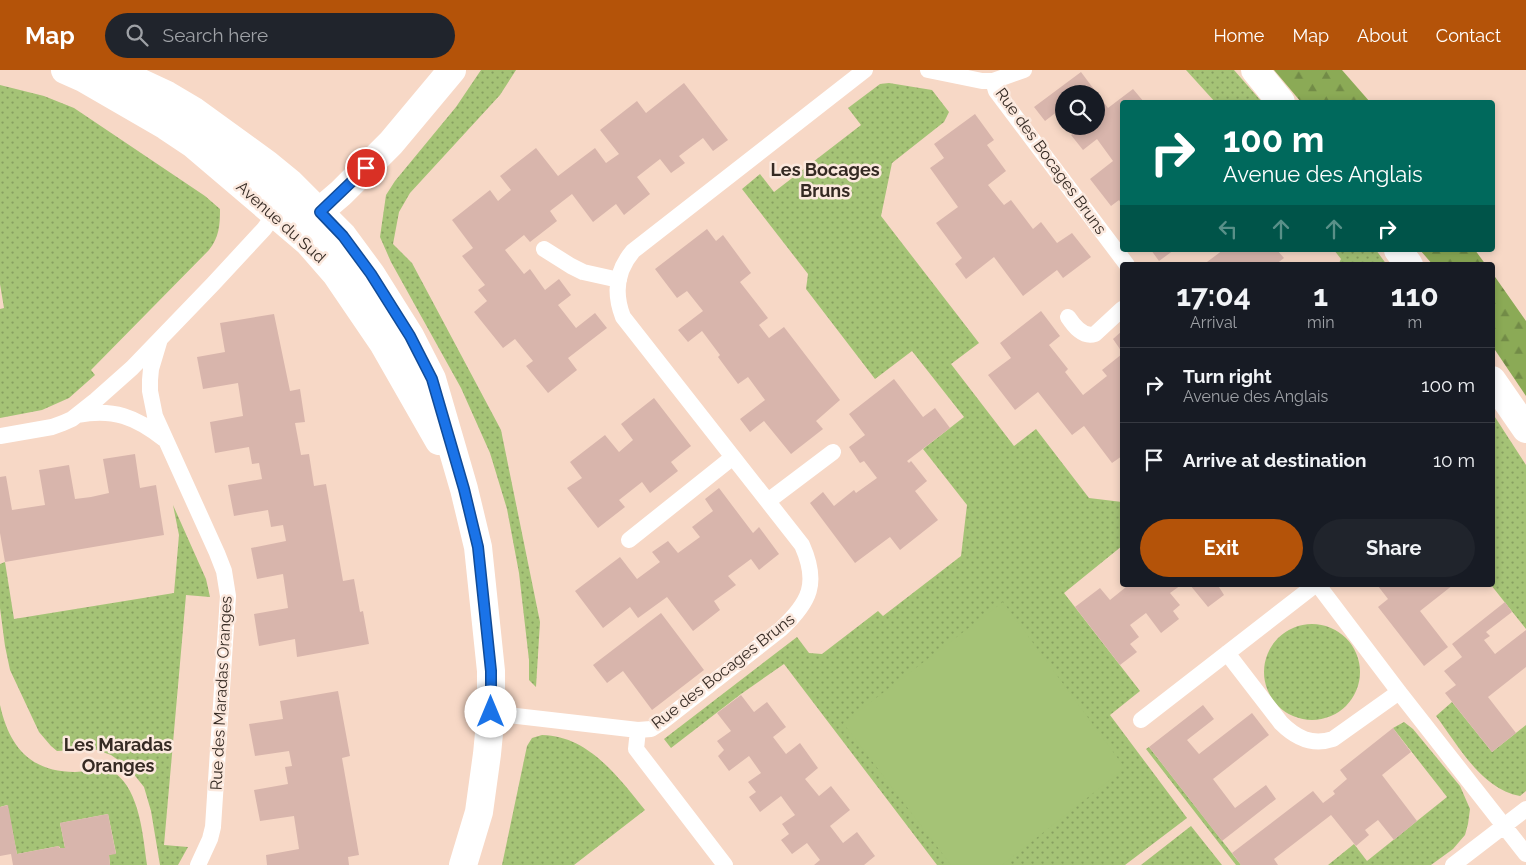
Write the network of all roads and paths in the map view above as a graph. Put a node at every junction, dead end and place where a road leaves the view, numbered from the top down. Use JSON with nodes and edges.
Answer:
{"nodes":[{"id":1,"x":65,"y":70,"type":"edge"},
{"id":2,"x":452,"y":70,"type":"edge"},
{"id":3,"x":865,"y":70,"type":"edge"},
{"id":4,"x":928,"y":70,"type":"edge"},
{"id":5,"x":1024,"y":70,"type":"edge"},
{"id":6,"x":1255,"y":70,"type":"edge"},
{"id":7,"x":102,"y":79,"type":"edge"},
{"id":8,"x":993,"y":81,"type":"junction"},
{"id":9,"x":1279,"y":100,"type":"edge"},
{"id":10,"x":285,"y":201,"type":"junction"},
{"id":11,"x":320,"y":212,"type":"junction"},
{"id":12,"x":544,"y":249,"type":"dead end"},
{"id":13,"x":1125,"y":262,"type":"edge"},
{"id":14,"x":619,"y":280,"type":"junction"},
{"id":15,"x":1120,"y":311,"type":"edge"},
{"id":16,"x":1068,"y":317,"type":"dead end"},
{"id":17,"x":160,"y":339,"type":"junction"},
{"id":18,"x":432,"y":379,"type":"junction"},
{"id":19,"x":1495,"y":384,"type":"edge"},
{"id":20,"x":78,"y":415,"type":"junction"},
{"id":21,"x":1526,"y":429,"type":"edge"},
{"id":22,"x":0,"y":436,"type":"edge"},
{"id":23,"x":166,"y":440,"type":"junction"},
{"id":24,"x":833,"y":452,"type":"dead end"},
{"id":25,"x":734,"y":457,"type":"junction"},
{"id":26,"x":464,"y":489,"type":"junction"},
{"id":27,"x":768,"y":500,"type":"junction"},
{"id":28,"x":629,"y":540,"type":"dead end"},
{"id":29,"x":1313,"y":587,"type":"edge"},
{"id":30,"x":1318,"y":587,"type":"edge"},
{"id":31,"x":1227,"y":653,"type":"junction"},
{"id":32,"x":1399,"y":692,"type":"junction"},
{"id":33,"x":491,"y":712,"type":"junction"},
{"id":34,"x":1141,"y":720,"type":"dead end"},
{"id":35,"x":638,"y":730,"type":"junction"},
{"id":36,"x":1526,"y":809,"type":"edge"},
{"id":37,"x":1504,"y":826,"type":"junction"},
{"id":38,"x":1526,"y":854,"type":"edge"},
{"id":39,"x":198,"y":865,"type":"edge"},
{"id":40,"x":463,"y":865,"type":"edge"},
{"id":41,"x":725,"y":865,"type":"edge"},
{"id":42,"x":1453,"y":865,"type":"edge"}],
"edges":[{"from":1,"to":7,"type":"street","name":"Avenue du Sud"},
{"from":2,"to":11,"type":"street"},
{"from":3,"to":14,"type":"lane","name":"Rue des Bocages Bruns"},
{"from":4,"to":8,"type":"lane","name":"Rue des Bocages Bruns"},
{"from":5,"to":8,"type":"lane","name":"Rue des Bocages Bruns"},
{"from":6,"to":9,"type":"street"},
{"from":7,"to":10,"type":"street","name":"Avenue du Sud"},
{"from":8,"to":13,"type":"lane","name":"Rue des Bocages Bruns"},
{"from":10,"to":11,"type":"street","name":"Avenue du Sud"},
{"from":10,"to":17,"type":"lane","name":"Rue des Maradas Oranges"},
{"from":10,"to":18,"type":"lane"},
{"from":10,"to":26,"type":"street","name":"Avenue du Sud"},
{"from":11,"to":18,"type":"street","name":"Avenue du Sud"},
{"from":12,"to":14,"type":"lane"},
{"from":14,"to":25,"type":"lane","name":"Rue des Bocages Bruns"},
{"from":15,"to":16,"type":"lane"},
{"from":17,"to":20,"type":"lane","name":"Rue des Maradas Oranges"},
{"from":17,"to":23,"type":"lane","name":"Rue des Maradas Oranges"},
{"from":18,"to":26,"type":"street","name":"Avenue du Sud"},
{"from":19,"to":21,"type":"street"},
{"from":20,"to":22,"type":"lane","name":"Rue des Maradas Oranges"},
{"from":20,"to":23,"type":"lane","name":"Rue des Maradas Oranges"},
{"from":23,"to":39,"type":"lane","name":"Rue des Maradas Oranges"},
{"from":24,"to":27,"type":"lane"},
{"from":25,"to":27,"type":"lane","name":"Rue des Bocages Bruns"},
{"from":25,"to":28,"type":"lane"},
{"from":26,"to":33,"type":"street","name":"Avenue du Sud"},
{"from":27,"to":35,"type":"lane","name":"Rue des Bocages Bruns"},
{"from":29,"to":31,"type":"lane"},
{"from":30,"to":32,"type":"lane"},
{"from":31,"to":32,"type":"lane"},
{"from":31,"to":34,"type":"lane"},
{"from":32,"to":37,"type":"lane"},
{"from":33,"to":35,"type":"lane","name":"Rue des Bocages Bruns"},
{"from":33,"to":40,"type":"street","name":"Avenue du Sud"},
{"from":35,"to":41,"type":"lane"},
{"from":36,"to":37,"type":"lane"},
{"from":37,"to":38,"type":"lane"},
{"from":37,"to":42,"type":"lane"}]}
